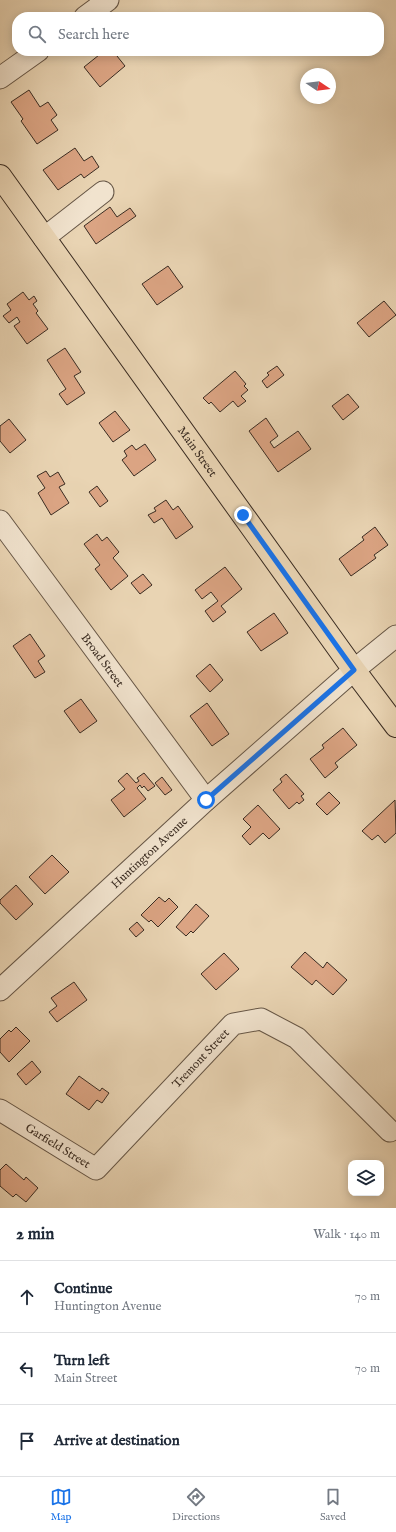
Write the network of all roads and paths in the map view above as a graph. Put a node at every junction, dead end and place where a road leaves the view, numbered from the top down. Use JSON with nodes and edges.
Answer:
{"nodes":[{"id":1,"x":108,"y":0,"type":"edge"},
{"id":2,"x":92,"y":12,"type":"edge"},
{"id":3,"x":31,"y":56,"type":"edge"},
{"id":4,"x":0,"y":78,"type":"edge"},
{"id":5,"x":0,"y":176,"type":"edge"},
{"id":6,"x":103,"y":192,"type":"dead end"},
{"id":7,"x":44,"y":238,"type":"junction"},
{"id":8,"x":0,"y":521,"type":"edge"},
{"id":9,"x":396,"y":636,"type":"edge"},
{"id":10,"x":354,"y":670,"type":"junction"},
{"id":11,"x":396,"y":726,"type":"edge"},
{"id":12,"x":206,"y":800,"type":"junction"},
{"id":13,"x":0,"y":990,"type":"edge"},
{"id":14,"x":0,"y":1110,"type":"edge"},
{"id":15,"x":388,"y":1133,"type":"edge"},
{"id":16,"x":96,"y":1169,"type":"joint"}],
"edges":[{"from":1,"to":2,"type":"street"},
{"from":3,"to":4,"type":"street"},
{"from":5,"to":7,"type":"main road","name":"Main Street"},
{"from":6,"to":7,"type":"street"},
{"from":7,"to":10,"type":"main road","name":"Main Street"},
{"from":8,"to":12,"type":"street","name":"Broad Street"},
{"from":9,"to":10,"type":"street","name":"Huntington Avenue"},
{"from":10,"to":11,"type":"main road","name":"Main Street"},
{"from":10,"to":12,"type":"street","name":"Huntington Avenue"},
{"from":12,"to":13,"type":"street","name":"Huntington Avenue"},
{"from":14,"to":16,"type":"street","name":"Garfield Street"},
{"from":15,"to":16,"type":"street","name":"Tremont Street"}]}
